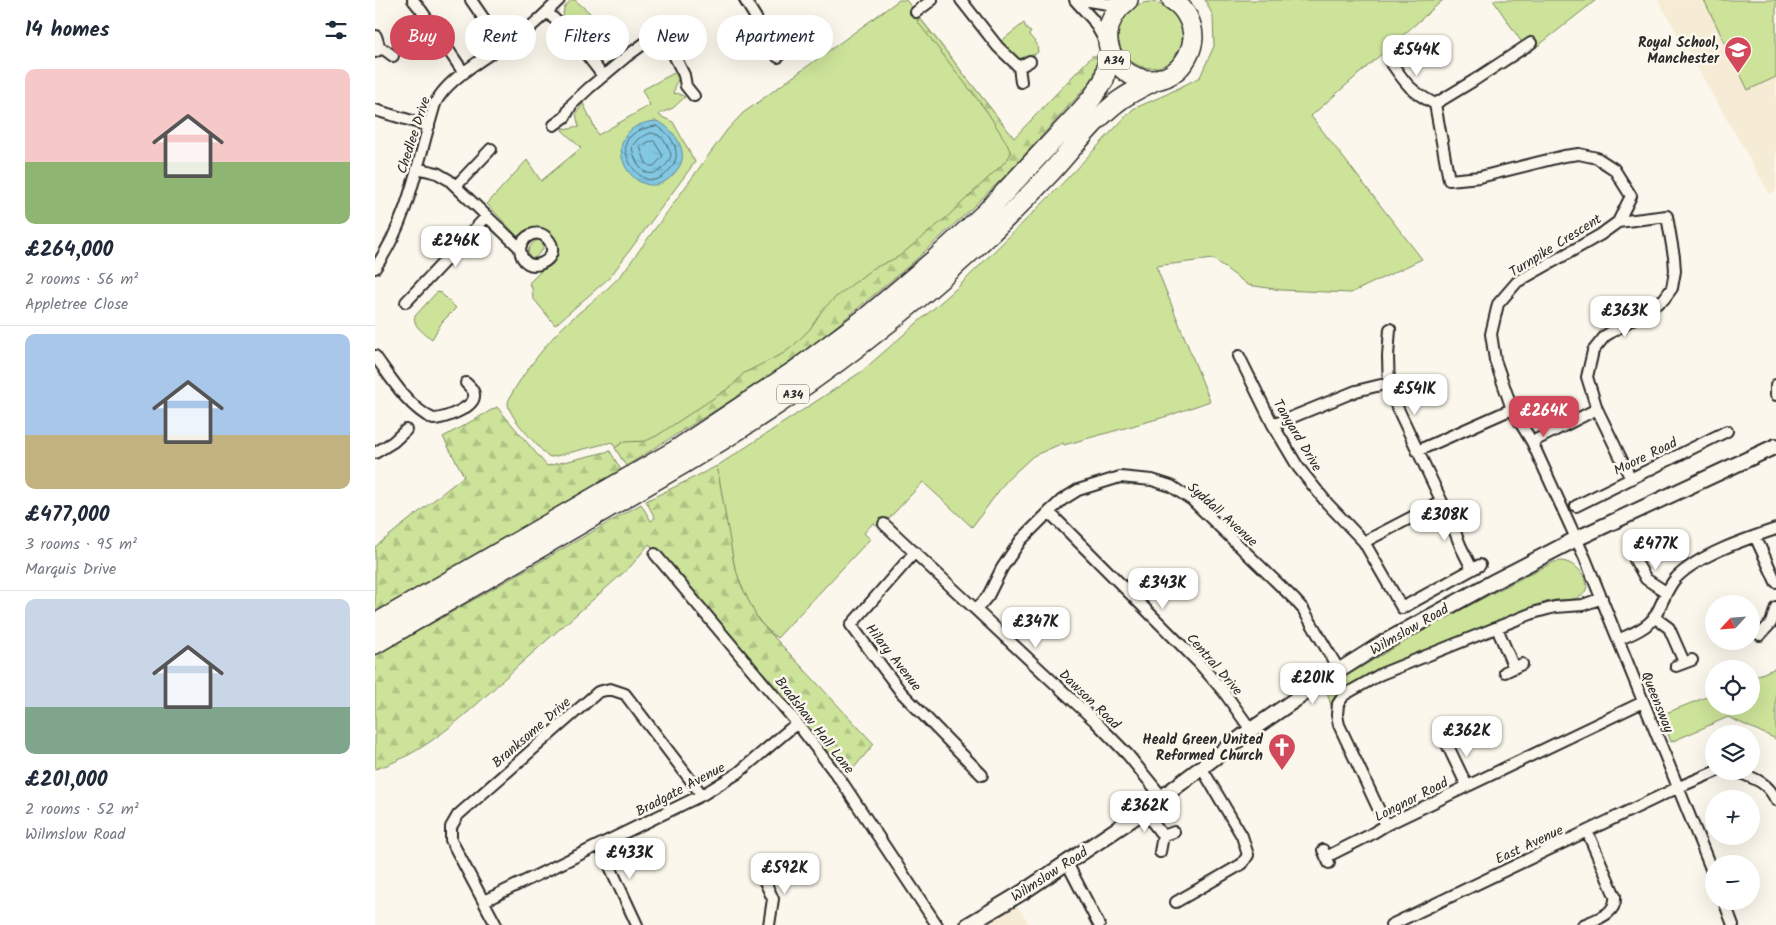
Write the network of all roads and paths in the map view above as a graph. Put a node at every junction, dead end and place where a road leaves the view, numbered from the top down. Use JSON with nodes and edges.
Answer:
{"nodes":[{"id":1,"x":413,"y":0,"type":"edge"},
{"id":2,"x":471,"y":0,"type":"edge"},
{"id":3,"x":559,"y":0,"type":"edge"},
{"id":4,"x":745,"y":0,"type":"edge"},
{"id":5,"x":931,"y":0,"type":"edge"},
{"id":6,"x":961,"y":0,"type":"edge"},
{"id":7,"x":1075,"y":0,"type":"edge"},
{"id":8,"x":1083,"y":0,"type":"edge"},
{"id":9,"x":1128,"y":0,"type":"edge"},
{"id":10,"x":1177,"y":2,"type":"edge"},
{"id":11,"x":547,"y":12,"type":"junction"},
{"id":12,"x":915,"y":12,"type":"dead end"},
{"id":13,"x":481,"y":15,"type":"edge"},
{"id":14,"x":755,"y":15,"type":"edge"},
{"id":15,"x":376,"y":36,"type":"edge"},
{"id":16,"x":1531,"y":43,"type":"dead end"},
{"id":17,"x":1109,"y":49,"type":"junction"},
{"id":18,"x":377,"y":51,"type":"edge"},
{"id":19,"x":390,"y":54,"type":"edge"},
{"id":20,"x":1030,"y":61,"type":"dead end"},
{"id":21,"x":1390,"y":61,"type":"dead end"},
{"id":22,"x":1019,"y":67,"type":"junction"},
{"id":23,"x":464,"y":72,"type":"junction"},
{"id":24,"x":603,"y":76,"type":"junction"},
{"id":25,"x":1160,"y":78,"type":"junction"},
{"id":26,"x":1021,"y":82,"type":"dead end"},
{"id":27,"x":694,"y":96,"type":"dead end"},
{"id":28,"x":1435,"y":104,"type":"junction"},
{"id":29,"x":375,"y":110,"type":"edge"},
{"id":30,"x":554,"y":125,"type":"dead end"},
{"id":31,"x":429,"y":126,"type":"junction"},
{"id":32,"x":491,"y":149,"type":"dead end"},
{"id":33,"x":417,"y":168,"type":"junction"},
{"id":34,"x":456,"y":186,"type":"junction"},
{"id":35,"x":487,"y":216,"type":"junction"},
{"id":36,"x":1618,"y":222,"type":"junction"},
{"id":37,"x":520,"y":248,"type":"dead end"},
{"id":38,"x":375,"y":268,"type":"edge"},
{"id":39,"x":406,"y":302,"type":"dead end"},
{"id":40,"x":1390,"y":329,"type":"dead end"},
{"id":41,"x":375,"y":356,"type":"edge"},
{"id":42,"x":1239,"y":356,"type":"dead end"},
{"id":43,"x":466,"y":383,"type":"dead end"},
{"id":44,"x":1389,"y":383,"type":"junction"},
{"id":45,"x":1776,"y":385,"type":"edge"},
{"id":46,"x":1776,"y":395,"type":"edge"},
{"id":47,"x":1512,"y":409,"type":"junction"},
{"id":48,"x":1597,"y":409,"type":"junction"},
{"id":49,"x":1273,"y":425,"type":"junction"},
{"id":50,"x":406,"y":430,"type":"dead end"},
{"id":51,"x":1727,"y":431,"type":"dead end"},
{"id":52,"x":1532,"y":442,"type":"junction"},
{"id":53,"x":1776,"y":446,"type":"edge"},
{"id":54,"x":1417,"y":451,"type":"junction"},
{"id":55,"x":375,"y":453,"type":"edge"},
{"id":56,"x":1631,"y":479,"type":"junction"},
{"id":57,"x":1441,"y":502,"type":"junction"},
{"id":58,"x":1576,"y":506,"type":"dead end"},
{"id":59,"x":1049,"y":512,"type":"junction"},
{"id":60,"x":884,"y":524,"type":"dead end"},
{"id":61,"x":1776,"y":529,"type":"edge"},
{"id":62,"x":1755,"y":536,"type":"junction"},
{"id":63,"x":1577,"y":539,"type":"junction"},
{"id":64,"x":1364,"y":542,"type":"junction"},
{"id":65,"x":915,"y":552,"type":"junction"},
{"id":66,"x":655,"y":554,"type":"dead end"},
{"id":67,"x":1635,"y":560,"type":"dead end"},
{"id":68,"x":1776,"y":582,"type":"edge"},
{"id":69,"x":1667,"y":592,"type":"junction"},
{"id":70,"x":1601,"y":598,"type":"junction"},
{"id":71,"x":1776,"y":606,"type":"edge"},
{"id":72,"x":976,"y":610,"type":"junction"},
{"id":73,"x":1654,"y":617,"type":"junction"},
{"id":74,"x":375,"y":624,"type":"edge"},
{"id":75,"x":1497,"y":628,"type":"junction"},
{"id":76,"x":1760,"y":634,"type":"edge"},
{"id":77,"x":1618,"y":640,"type":"junction"},
{"id":78,"x":375,"y":644,"type":"edge"},
{"id":79,"x":1684,"y":663,"type":"dead end"},
{"id":80,"x":1514,"y":668,"type":"dead end"},
{"id":81,"x":1339,"y":670,"type":"junction"},
{"id":82,"x":1643,"y":702,"type":"junction"},
{"id":83,"x":797,"y":723,"type":"junction"},
{"id":84,"x":1251,"y":730,"type":"junction"},
{"id":85,"x":1445,"y":740,"type":"dead end"},
{"id":86,"x":1201,"y":767,"type":"junction"},
{"id":87,"x":982,"y":775,"type":"dead end"},
{"id":88,"x":1705,"y":776,"type":"edge"},
{"id":89,"x":1756,"y":780,"type":"edge"},
{"id":90,"x":1467,"y":786,"type":"junction"},
{"id":91,"x":1679,"y":787,"type":"junction"},
{"id":92,"x":702,"y":795,"type":"junction"},
{"id":93,"x":1162,"y":798,"type":"junction"},
{"id":94,"x":1776,"y":800,"type":"edge"},
{"id":95,"x":1144,"y":811,"type":"junction"},
{"id":96,"x":1386,"y":825,"type":"junction"},
{"id":97,"x":1587,"y":831,"type":"junction"},
{"id":98,"x":1174,"y":832,"type":"dead end"},
{"id":99,"x":1163,"y":836,"type":"junction"},
{"id":100,"x":600,"y":845,"type":"junction"},
{"id":101,"x":1160,"y":852,"type":"dead end"},
{"id":102,"x":1706,"y":855,"type":"edge"},
{"id":103,"x":1326,"y":856,"type":"dead end"},
{"id":104,"x":1067,"y":863,"type":"junction"},
{"id":105,"x":760,"y":872,"type":"dead end"},
{"id":106,"x":484,"y":901,"type":"junction"},
{"id":107,"x":1176,"y":902,"type":"dead end"},
{"id":108,"x":1727,"y":910,"type":"edge"},
{"id":109,"x":496,"y":925,"type":"edge"},
{"id":110,"x":637,"y":925,"type":"edge"},
{"id":111,"x":769,"y":925,"type":"edge"},
{"id":112,"x":937,"y":925,"type":"edge"},
{"id":113,"x":968,"y":925,"type":"edge"},
{"id":114,"x":1099,"y":925,"type":"edge"},
{"id":115,"x":1391,"y":925,"type":"edge"},
{"id":116,"x":1583,"y":925,"type":"edge"},
{"id":117,"x":1733,"y":925,"type":"edge"}],
"edges":[{"from":1,"to":23,"type":"street"},
{"from":2,"to":13,"type":"street"},
{"from":3,"to":11,"type":"street","name":"Chedlee Drive"},
{"from":4,"to":14,"type":"street"},
{"from":5,"to":12,"type":"street"},
{"from":6,"to":22,"type":"street"},
{"from":7,"to":17,"type":"street"},
{"from":8,"to":9,"type":"street"},
{"from":9,"to":17,"type":"highway","number":"A34"},
{"from":10,"to":25,"type":"highway","number":"A34"},
{"from":11,"to":23,"type":"street","name":"Chedlee Drive"},
{"from":11,"to":24,"type":"street"},
{"from":15,"to":18,"type":"street"},
{"from":16,"to":28,"type":"street"},
{"from":17,"to":25,"type":"highway","number":"A34"},
{"from":17,"to":74,"type":"highway","number":"A34"},
{"from":18,"to":19,"type":"street"},
{"from":20,"to":22,"type":"street"},
{"from":21,"to":28,"type":"street"},
{"from":22,"to":26,"type":"street"},
{"from":23,"to":31,"type":"street","name":"Chedlee Drive"},
{"from":24,"to":27,"type":"street"},
{"from":24,"to":30,"type":"street"},
{"from":25,"to":78,"type":"highway","number":"A34"},
{"from":28,"to":36,"type":"street","name":"Turnpike Crescent"},
{"from":29,"to":31,"type":"street"},
{"from":31,"to":33,"type":"street","name":"Chedlee Drive"},
{"from":32,"to":34,"type":"street"},
{"from":33,"to":34,"type":"street"},
{"from":33,"to":38,"type":"street","name":"Chedlee Drive"},
{"from":34,"to":35,"type":"street"},
{"from":35,"to":37,"type":"street"},
{"from":35,"to":39,"type":"street"},
{"from":36,"to":47,"type":"street","name":"Turnpike Crescent"},
{"from":36,"to":48,"type":"street","name":"Turnpike Crescent"},
{"from":40,"to":44,"type":"street"},
{"from":41,"to":43,"type":"street"},
{"from":42,"to":49,"type":"street","name":"Tanyard Drive"},
{"from":44,"to":49,"type":"street"},
{"from":44,"to":54,"type":"street"},
{"from":45,"to":46,"type":"street"},
{"from":47,"to":52,"type":"street","name":"Turnpike Crescent"},
{"from":47,"to":54,"type":"street"},
{"from":48,"to":52,"type":"street"},
{"from":48,"to":56,"type":"street"},
{"from":49,"to":64,"type":"street","name":"Tanyard Drive"},
{"from":50,"to":55,"type":"street"},
{"from":51,"to":56,"type":"street","name":"Moore Road"},
{"from":52,"to":63,"type":"street","name":"Turnpike Crescent"},
{"from":53,"to":63,"type":"main road","name":"Wilmslow Road"},
{"from":54,"to":57,"type":"street"},
{"from":56,"to":58,"type":"street","name":"Moore Road"},
{"from":57,"to":64,"type":"street"},
{"from":57,"to":64,"type":"street","name":"Tanyard Drive"},
{"from":59,"to":72,"type":"street","name":"Syddall Avenue"},
{"from":59,"to":81,"type":"street","name":"Syddall Avenue"},
{"from":59,"to":84,"type":"street","name":"Central Drive"},
{"from":60,"to":65,"type":"street","name":"Dawson Road"},
{"from":61,"to":62,"type":"street"},
{"from":62,"to":68,"type":"street"},
{"from":62,"to":69,"type":"street"},
{"from":63,"to":70,"type":"street","name":"Queensway"},
{"from":63,"to":81,"type":"main road","name":"Wilmslow Road"},
{"from":65,"to":72,"type":"street","name":"Dawson Road"},
{"from":65,"to":87,"type":"street","name":"Hilary Avenue"},
{"from":66,"to":83,"type":"street","name":"Bradshaw Hall Lane"},
{"from":67,"to":69,"type":"street"},
{"from":69,"to":73,"type":"street"},
{"from":70,"to":75,"type":"street","name":"Wilmslow Road"},
{"from":70,"to":77,"type":"street","name":"Queensway"},
{"from":71,"to":76,"type":"street"},
{"from":72,"to":93,"type":"street","name":"Dawson Road"},
{"from":73,"to":77,"type":"street"},
{"from":73,"to":79,"type":"street"},
{"from":75,"to":80,"type":"street"},
{"from":75,"to":96,"type":"street","name":"Wilmslow Road"},
{"from":77,"to":82,"type":"street","name":"Queensway"},
{"from":81,"to":84,"type":"main road","name":"Wilmslow Road"},
{"from":82,"to":90,"type":"street","name":"Longnor Road"},
{"from":82,"to":91,"type":"street","name":"Queensway"},
{"from":83,"to":92,"type":"street","name":"Bradgate Avenue"},
{"from":83,"to":112,"type":"street","name":"Bradshaw Hall Lane"},
{"from":84,"to":86,"type":"main road","name":"Wilmslow Road"},
{"from":85,"to":90,"type":"street"},
{"from":86,"to":93,"type":"main road","name":"Wilmslow Road"},
{"from":86,"to":107,"type":"street"},
{"from":88,"to":91,"type":"street","name":"East Avenue"},
{"from":89,"to":94,"type":"street"},
{"from":90,"to":96,"type":"street","name":"Longnor Road"},
{"from":91,"to":97,"type":"street","name":"East Avenue"},
{"from":91,"to":102,"type":"street","name":"Queensway"},
{"from":92,"to":100,"type":"street","name":"Bradgate Avenue"},
{"from":92,"to":106,"type":"street","name":"Branksome Drive"},
{"from":93,"to":95,"type":"main road","name":"Wilmslow Road"},
{"from":95,"to":99,"type":"street"},
{"from":95,"to":104,"type":"main road","name":"Wilmslow Road"},
{"from":96,"to":103,"type":"street","name":"Longnor Road"},
{"from":97,"to":115,"type":"street","name":"East Avenue"},
{"from":97,"to":116,"type":"street"},
{"from":98,"to":99,"type":"street"},
{"from":99,"to":101,"type":"street"},
{"from":100,"to":106,"type":"street","name":"Bradgate Avenue"},
{"from":100,"to":110,"type":"street"},
{"from":104,"to":113,"type":"main road","name":"Wilmslow Road"},
{"from":104,"to":114,"type":"street"},
{"from":105,"to":111,"type":"street"},
{"from":106,"to":109,"type":"street","name":"Branksome Drive"},
{"from":108,"to":117,"type":"street"}]}
